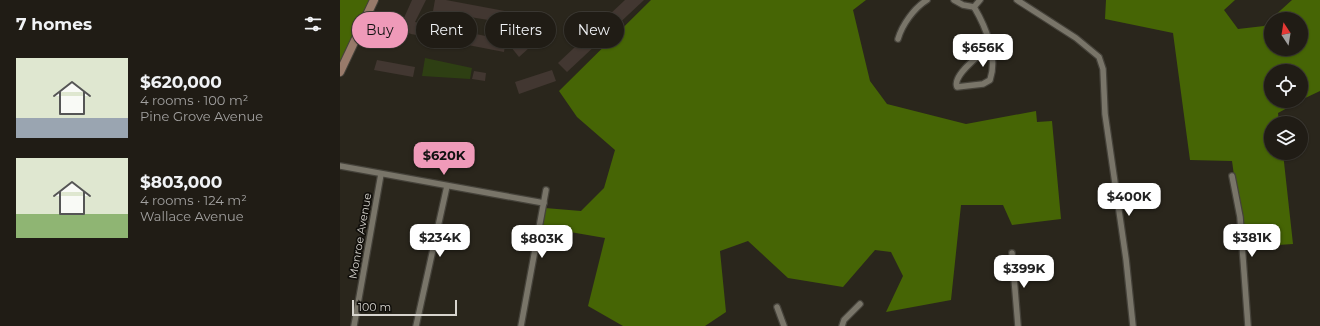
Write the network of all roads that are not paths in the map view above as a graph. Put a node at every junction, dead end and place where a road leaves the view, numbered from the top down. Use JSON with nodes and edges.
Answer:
{"nodes":[{"id":1,"x":374,"y":0,"type":"edge"},
{"id":2,"x":927,"y":0,"type":"edge"},
{"id":3,"x":954,"y":0,"type":"edge"},
{"id":4,"x":980,"y":0,"type":"edge"},
{"id":5,"x":1017,"y":0,"type":"edge"},
{"id":6,"x":974,"y":7,"type":"junction"},
{"id":7,"x":898,"y":39,"type":"dead end"},
{"id":8,"x":990,"y":46,"type":"junction"},
{"id":9,"x":340,"y":72,"type":"edge"},
{"id":10,"x":340,"y":166,"type":"edge"},
{"id":11,"x":381,"y":174,"type":"junction"},
{"id":12,"x":1232,"y":176,"type":"dead end"},
{"id":13,"x":447,"y":186,"type":"junction"},
{"id":14,"x":546,"y":190,"type":"dead end"},
{"id":15,"x":544,"y":203,"type":"junction"},
{"id":16,"x":1012,"y":253,"type":"dead end"},
{"id":17,"x":860,"y":304,"type":"dead end"},
{"id":18,"x":777,"y":307,"type":"dead end"},
{"id":19,"x":354,"y":326,"type":"edge"},
{"id":20,"x":416,"y":326,"type":"edge"},
{"id":21,"x":521,"y":326,"type":"edge"},
{"id":22,"x":784,"y":326,"type":"edge"},
{"id":23,"x":842,"y":326,"type":"edge"},
{"id":24,"x":1018,"y":326,"type":"edge"},
{"id":25,"x":1133,"y":326,"type":"edge"},
{"id":26,"x":1248,"y":326,"type":"edge"}],
"edges":[{"from":1,"to":9,"type":"street"},
{"from":2,"to":7,"type":"street"},
{"from":3,"to":6,"type":"street"},
{"from":4,"to":6,"type":"street"},
{"from":5,"to":25,"type":"street"},
{"from":6,"to":8,"type":"street"},
{"from":8,"to":8,"type":"street"},
{"from":10,"to":11,"type":"street"},
{"from":11,"to":13,"type":"street"},
{"from":11,"to":19,"type":"street","name":"Monroe Avenue"},
{"from":12,"to":26,"type":"street"},
{"from":13,"to":15,"type":"street"},
{"from":13,"to":20,"type":"street"},
{"from":14,"to":15,"type":"street"},
{"from":15,"to":21,"type":"street"},
{"from":16,"to":24,"type":"street"},
{"from":17,"to":23,"type":"street"},
{"from":18,"to":22,"type":"street"}]}
